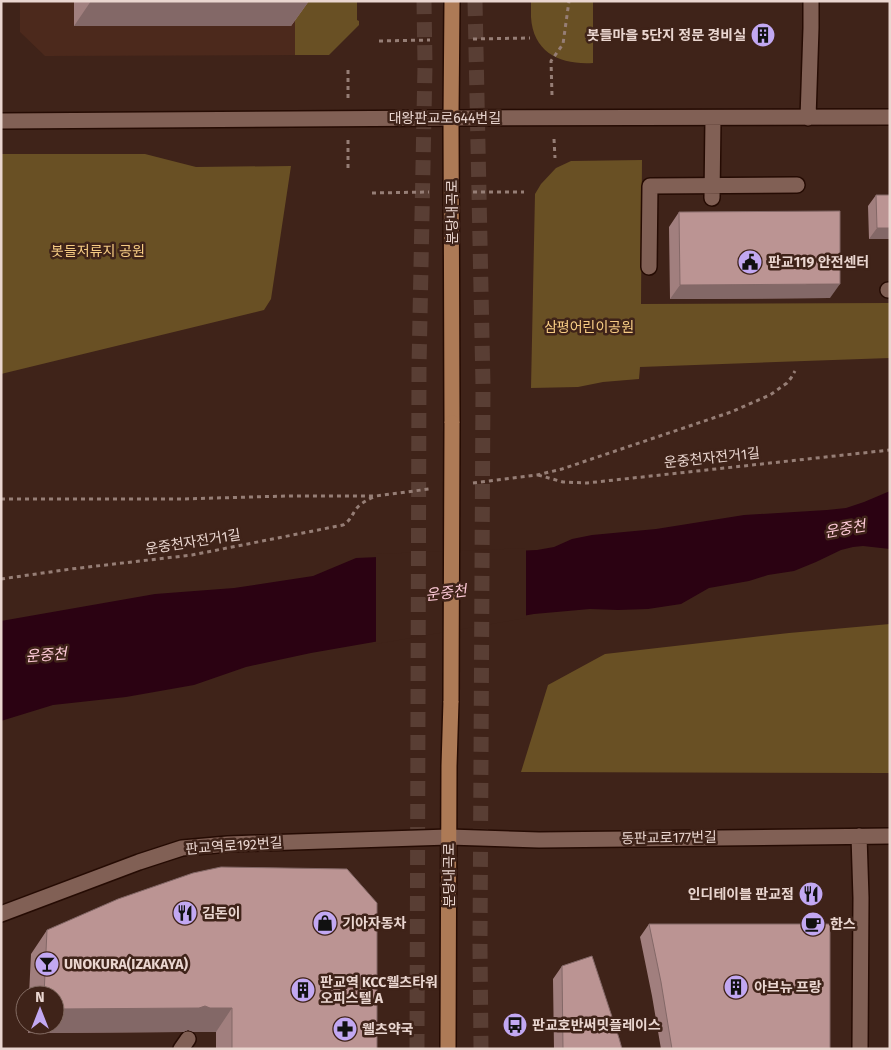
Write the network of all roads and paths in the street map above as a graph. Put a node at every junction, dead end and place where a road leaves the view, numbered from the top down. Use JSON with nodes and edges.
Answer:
{"nodes":[{"id":1,"x":452,"y":1,"type":"edge"},
{"id":2,"x":569,"y":1,"type":"edge"},
{"id":3,"x":811,"y":1,"type":"edge"},
{"id":4,"x":890,"y":117,"type":"edge"},
{"id":5,"x":348,"y":118,"type":"junction"},
{"id":6,"x":451,"y":118,"type":"junction"},
{"id":7,"x":552,"y":118,"type":"junction"},
{"id":8,"x":713,"y":118,"type":"junction"},
{"id":9,"x":808,"y":118,"type":"junction"},
{"id":10,"x":1,"y":121,"type":"edge"},
{"id":11,"x":348,"y":168,"type":"dead end"},
{"id":12,"x":797,"y":186,"type":"dead end"},
{"id":13,"x":712,"y":192,"type":"junction"},
{"id":14,"x":649,"y":267,"type":"dead end"},
{"id":15,"x":796,"y":371,"type":"dead end"},
{"id":16,"x":890,"y":450,"type":"edge"},
{"id":17,"x":537,"y":475,"type":"junction"},
{"id":18,"x":471,"y":484,"type":"dead end"},
{"id":19,"x":433,"y":489,"type":"dead end"},
{"id":20,"x":376,"y":496,"type":"junction"},
{"id":21,"x":1,"y":499,"type":"edge"},
{"id":22,"x":1,"y":579,"type":"edge"},
{"id":23,"x":859,"y":836,"type":"junction"},
{"id":24,"x":890,"y":836,"type":"edge"},
{"id":25,"x":449,"y":837,"type":"junction"},
{"id":26,"x":1,"y":914,"type":"edge"},
{"id":27,"x":448,"y":1049,"type":"edge"},
{"id":28,"x":860,"y":1049,"type":"edge"}],
"edges":[{"from":1,"to":6,"type":"main road","name":"분당내곡로"},
{"from":2,"to":7,"type":"path"},
{"from":3,"to":9,"type":"street"},
{"from":4,"to":9,"type":"street","name":"대왕판교로644번길"},
{"from":5,"to":6,"type":"street","name":"대왕판교로644번길"},
{"from":5,"to":10,"type":"street","name":"대왕판교로644번길"},
{"from":5,"to":11,"type":"path"},
{"from":6,"to":7,"type":"street","name":"대왕판교로644번길"},
{"from":6,"to":25,"type":"main road","name":"분당내곡로","bridge":true},
{"from":7,"to":8,"type":"street","name":"대왕판교로644번길"},
{"from":8,"to":9,"type":"street","name":"대왕판교로644번길"},
{"from":8,"to":13,"type":"street"},
{"from":12,"to":13,"type":"street"},
{"from":13,"to":14,"type":"street"},
{"from":15,"to":17,"type":"path","name":"운중천자전거1길"},
{"from":16,"to":17,"type":"path","name":"운중천자전거1길"},
{"from":17,"to":18,"type":"path","name":"운중천자전거1길"},
{"from":19,"to":20,"type":"path","name":"운중천자전거1길"},
{"from":20,"to":21,"type":"path","name":"운중천자전거1길"},
{"from":20,"to":22,"type":"path","name":"운중천자전거1길"},
{"from":23,"to":24,"type":"street","name":"동판교로177번길"},
{"from":23,"to":25,"type":"street","name":"동판교로177번길"},
{"from":23,"to":28,"type":"street"},
{"from":25,"to":26,"type":"street","name":"판교역로192번길"},
{"from":25,"to":27,"type":"main road","name":"분당내곡로"}]}
